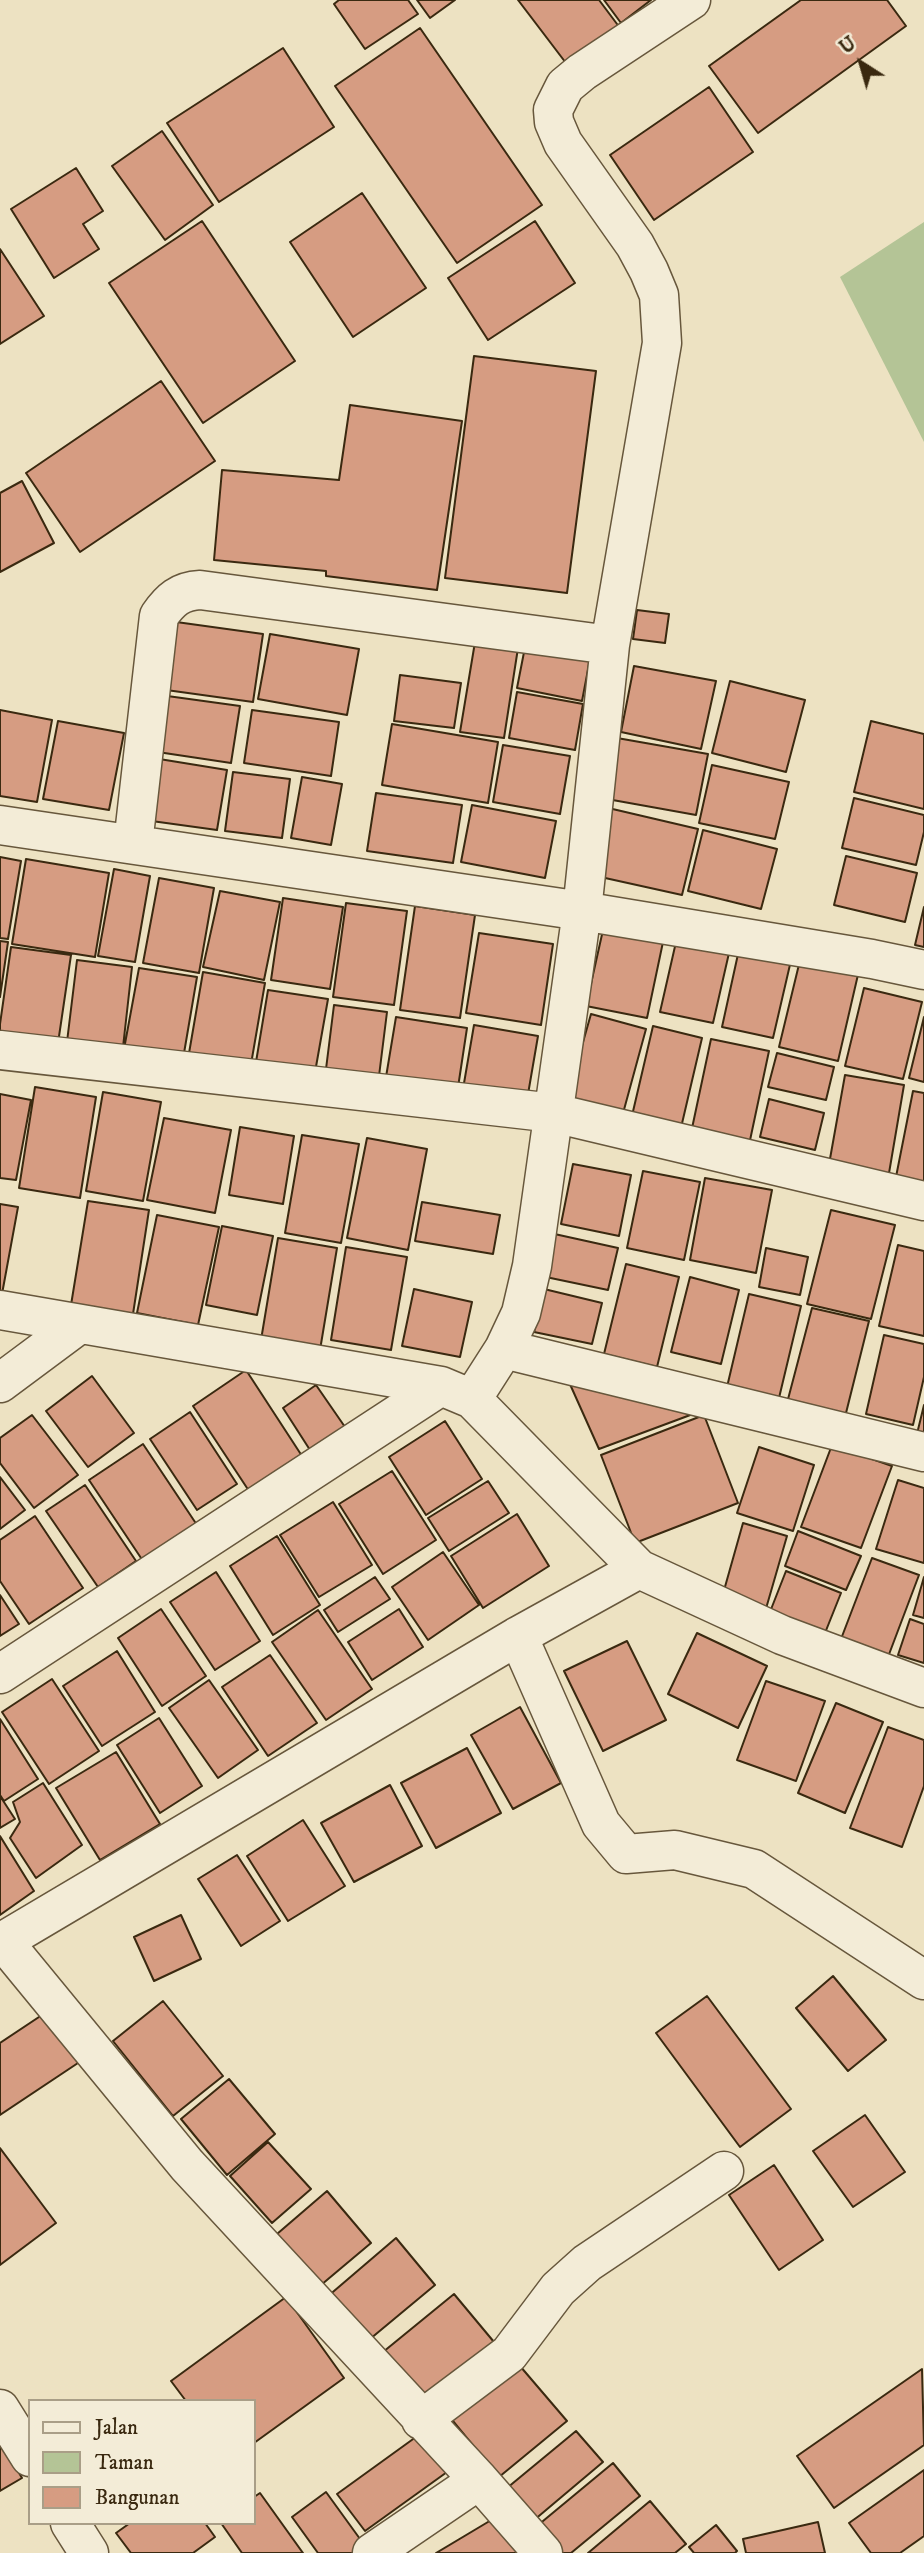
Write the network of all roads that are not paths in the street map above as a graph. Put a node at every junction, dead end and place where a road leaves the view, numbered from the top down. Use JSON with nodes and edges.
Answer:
{"nodes":[{"id":1,"x":691,"y":0,"type":"edge"},
{"id":2,"x":610,"y":645,"type":"junction"},
{"id":3,"x":0,"y":825,"type":"edge"},
{"id":4,"x":133,"y":844,"type":"junction"},
{"id":5,"x":582,"y":911,"type":"junction"},
{"id":6,"x":924,"y":970,"type":"edge"},
{"id":7,"x":0,"y":1050,"type":"edge"},
{"id":8,"x":554,"y":1113,"type":"junction"},
{"id":9,"x":924,"y":1201,"type":"edge"},
{"id":10,"x":0,"y":1310,"type":"edge"},
{"id":11,"x":78,"y":1325,"type":"junction"},
{"id":12,"x":504,"y":1349,"type":"junction"},
{"id":13,"x":0,"y":1383,"type":"edge"},
{"id":14,"x":457,"y":1393,"type":"junction"},
{"id":15,"x":924,"y":1452,"type":"edge"},
{"id":16,"x":639,"y":1569,"type":"junction"},
{"id":17,"x":518,"y":1636,"type":"junction"},
{"id":18,"x":0,"y":1674,"type":"edge"},
{"id":19,"x":924,"y":1688,"type":"edge"},
{"id":20,"x":2,"y":1942,"type":"edge"},
{"id":21,"x":924,"y":1980,"type":"edge"},
{"id":22,"x":724,"y":2171,"type":"dead end"},
{"id":23,"x":0,"y":2409,"type":"edge"},
{"id":24,"x":421,"y":2420,"type":"junction"},
{"id":25,"x":28,"y":2454,"type":"edge"},
{"id":26,"x":479,"y":2480,"type":"junction"},
{"id":27,"x":71,"y":2525,"type":"edge"},
{"id":28,"x":89,"y":2553,"type":"edge"},
{"id":29,"x":372,"y":2553,"type":"edge"},
{"id":30,"x":543,"y":2553,"type":"edge"}],
"edges":[{"from":1,"to":2,"type":"street"},
{"from":2,"to":4,"type":"street"},
{"from":2,"to":5,"type":"street"},
{"from":3,"to":4,"type":"street"},
{"from":4,"to":5,"type":"street"},
{"from":5,"to":6,"type":"street"},
{"from":5,"to":8,"type":"street"},
{"from":7,"to":8,"type":"street"},
{"from":8,"to":9,"type":"street"},
{"from":8,"to":12,"type":"street"},
{"from":10,"to":11,"type":"street"},
{"from":11,"to":13,"type":"street"},
{"from":11,"to":14,"type":"street"},
{"from":12,"to":14,"type":"street"},
{"from":12,"to":15,"type":"street"},
{"from":14,"to":16,"type":"street"},
{"from":14,"to":18,"type":"street"},
{"from":16,"to":17,"type":"street"},
{"from":16,"to":19,"type":"street"},
{"from":17,"to":20,"type":"street"},
{"from":17,"to":21,"type":"street"},
{"from":20,"to":24,"type":"street"},
{"from":22,"to":24,"type":"street"},
{"from":23,"to":25,"type":"street"},
{"from":24,"to":26,"type":"street"},
{"from":26,"to":29,"type":"street"},
{"from":26,"to":30,"type":"street"},
{"from":27,"to":28,"type":"street"}]}
